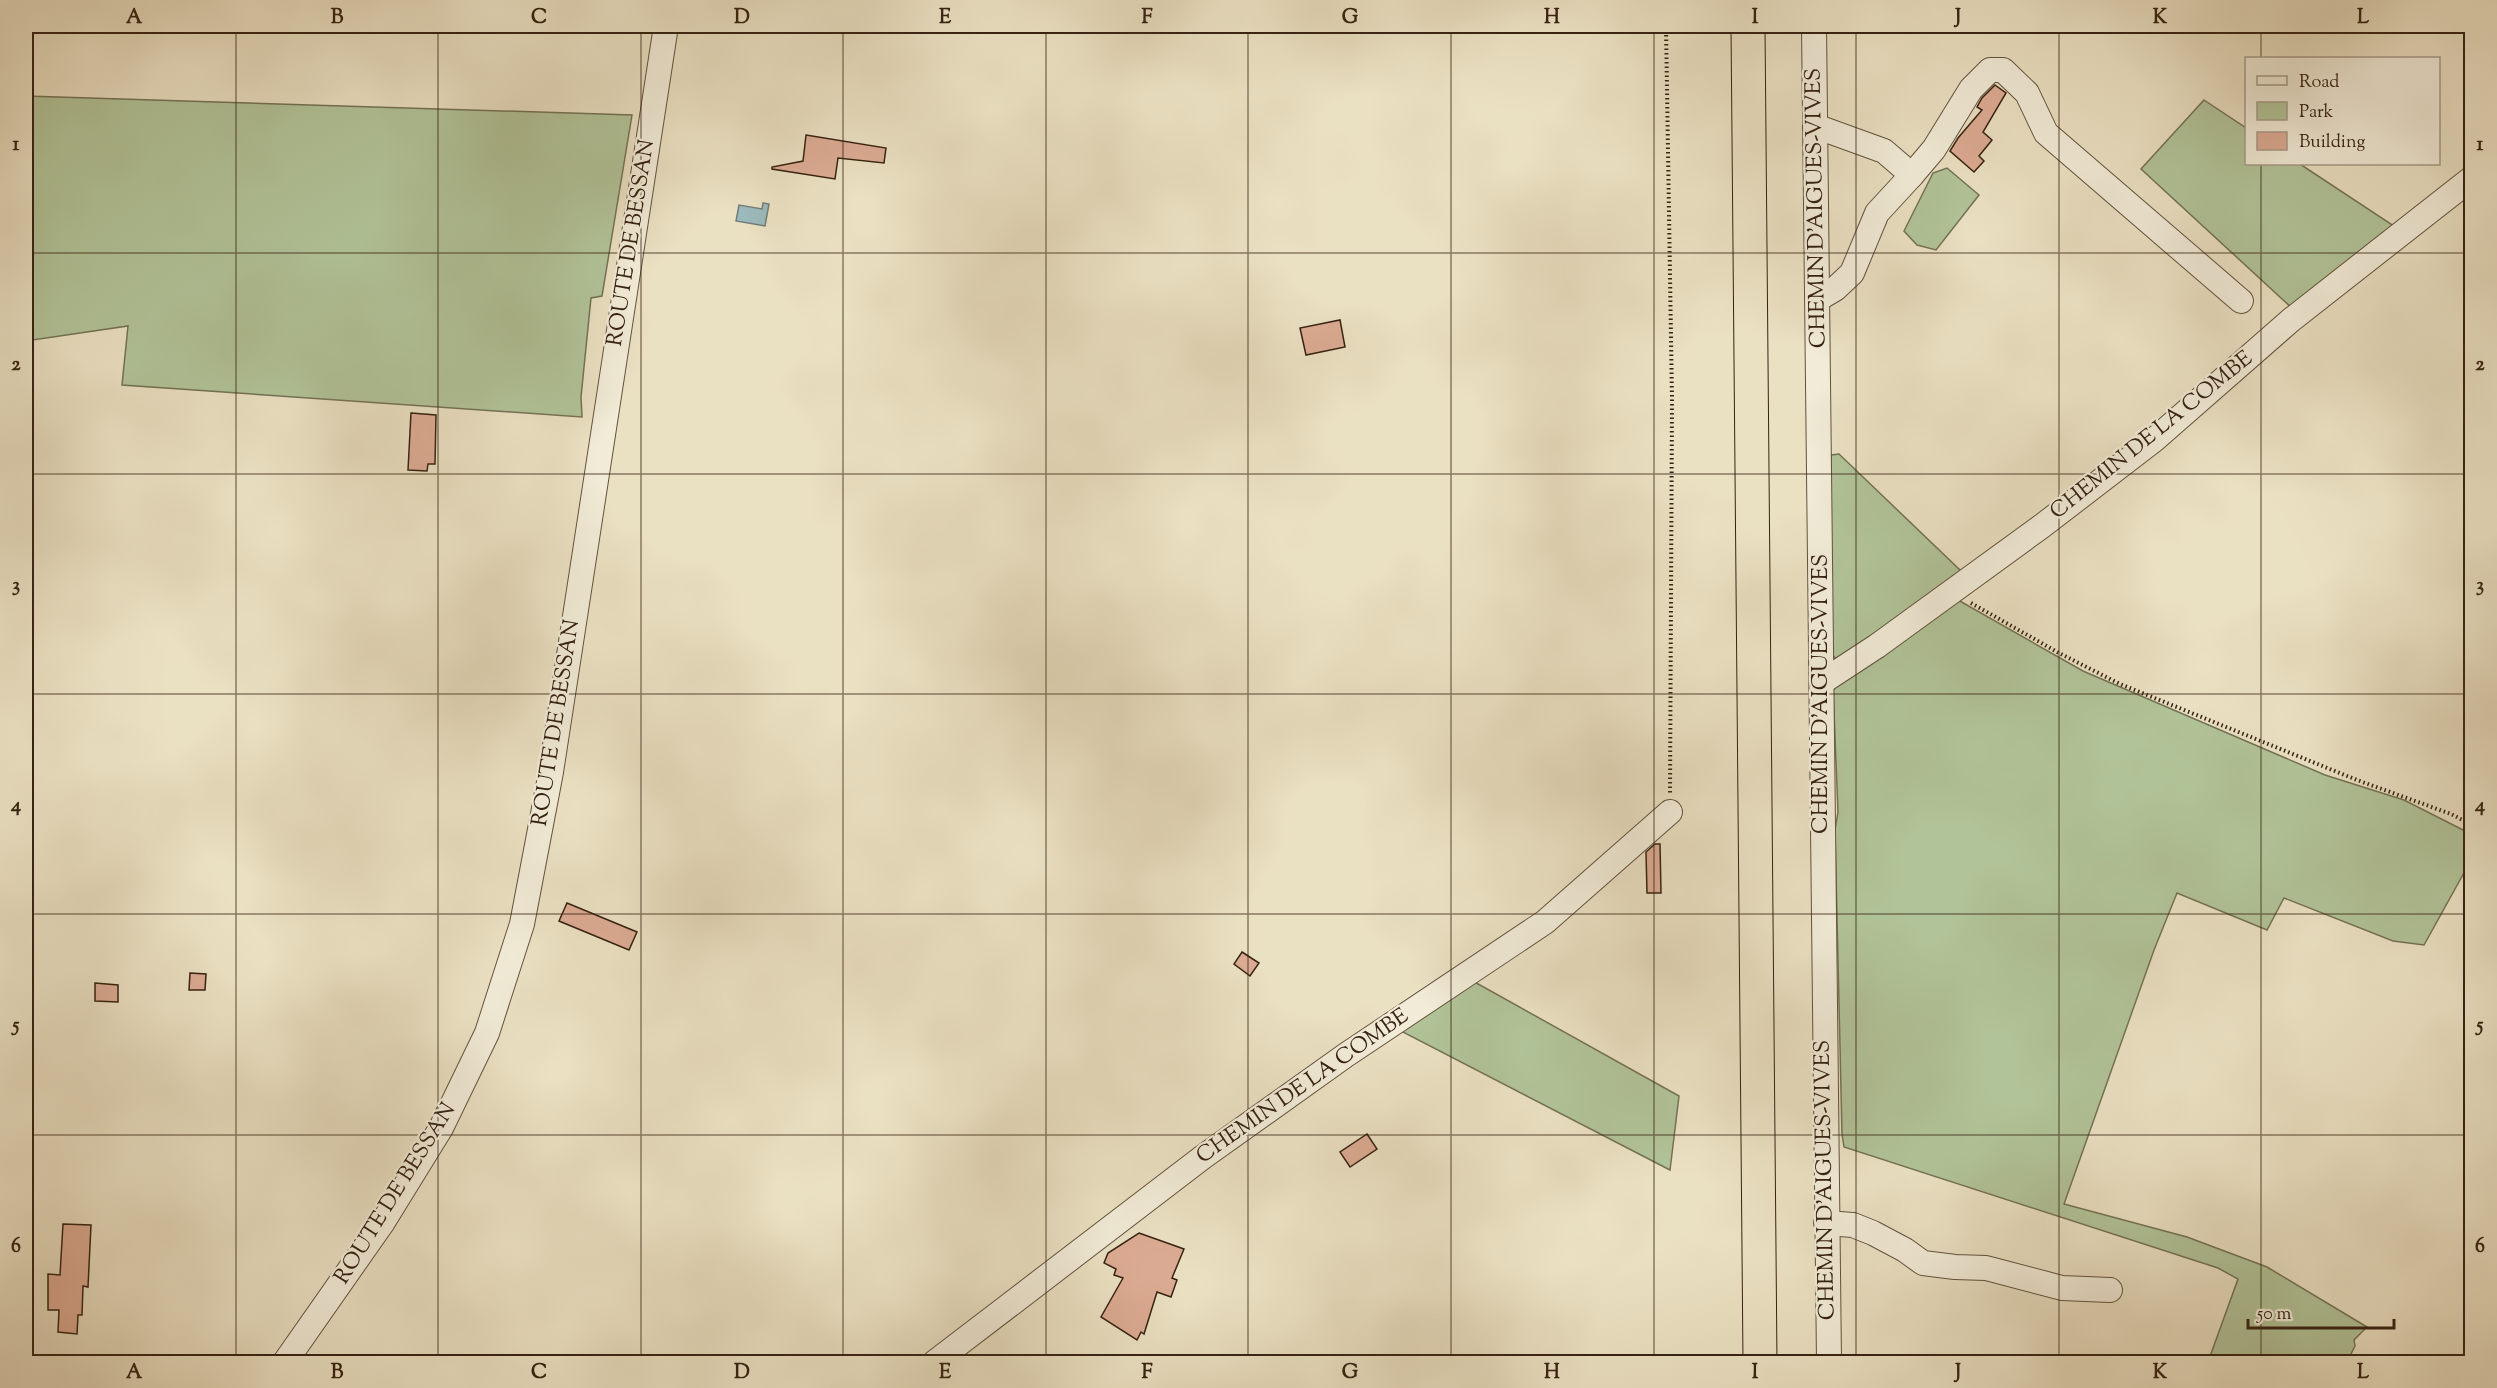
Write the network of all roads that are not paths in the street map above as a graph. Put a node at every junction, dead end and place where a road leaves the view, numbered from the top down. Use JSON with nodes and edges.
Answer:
{"nodes":[{"id":1,"x":666,"y":26,"type":"edge"},
{"id":2,"x":1748,"y":26,"type":"edge"},
{"id":3,"x":1814,"y":26,"type":"edge"},
{"id":4,"x":1815,"y":126,"type":"junction"},
{"id":5,"x":1912,"y":175,"type":"junction"},
{"id":6,"x":2472,"y":178,"type":"edge"},
{"id":7,"x":1818,"y":299,"type":"junction"},
{"id":8,"x":2241,"y":301,"type":"dead end"},
{"id":9,"x":1822,"y":682,"type":"junction"},
{"id":10,"x":1670,"y":812,"type":"road end"},
{"id":11,"x":1826,"y":1223,"type":"junction"},
{"id":12,"x":2110,"y":1290,"type":"dead end"},
{"id":13,"x":285,"y":1362,"type":"edge"},
{"id":14,"x":935,"y":1362,"type":"edge"},
{"id":15,"x":1760,"y":1362,"type":"edge"},
{"id":16,"x":1829,"y":1362,"type":"edge"}],
"edges":[{"from":1,"to":13,"type":"street","name":"ROUTE DE BESSAN"},
{"from":2,"to":15,"type":"highway"},
{"from":3,"to":4,"type":"street","name":"CHEMIN D'AIGUES-VIVES"},
{"from":4,"to":5,"type":"street"},
{"from":4,"to":7,"type":"street","name":"CHEMIN D'AIGUES-VIVES"},
{"from":5,"to":7,"type":"street"},
{"from":5,"to":8,"type":"street"},
{"from":6,"to":9,"type":"street","name":"CHEMIN DE LA COMBE"},
{"from":7,"to":9,"type":"street","name":"CHEMIN D'AIGUES-VIVES"},
{"from":9,"to":11,"type":"street","name":"CHEMIN D'AIGUES-VIVES"},
{"from":10,"to":14,"type":"street","name":"CHEMIN DE LA COMBE"},
{"from":11,"to":12,"type":"street"},
{"from":11,"to":16,"type":"street","name":"CHEMIN D'AIGUES-VIVES"}]}
